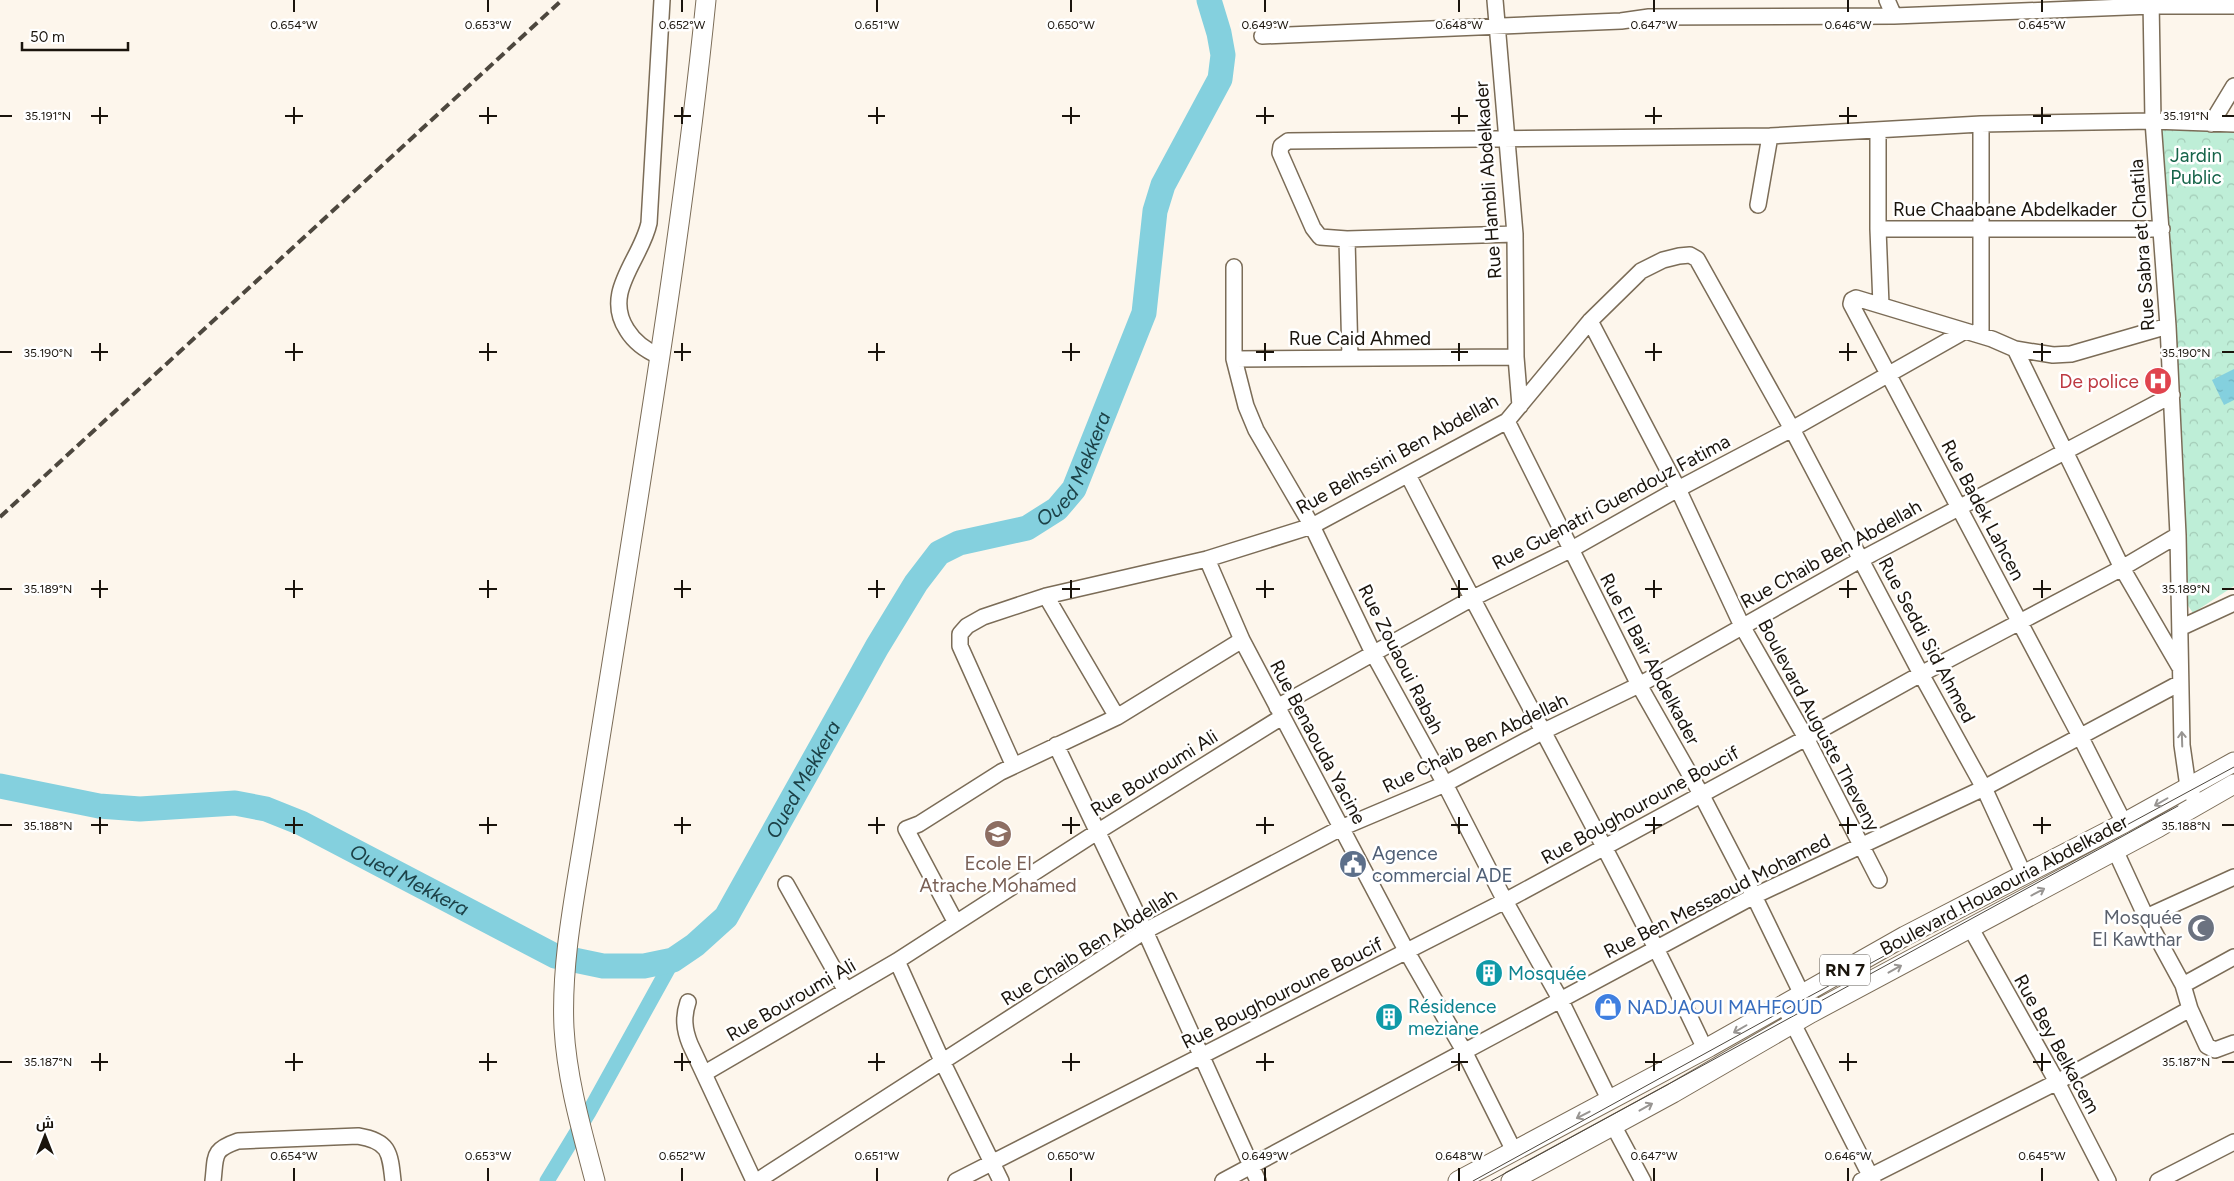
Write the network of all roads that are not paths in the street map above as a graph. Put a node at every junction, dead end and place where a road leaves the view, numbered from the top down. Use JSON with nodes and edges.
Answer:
{"nodes":[{"id":1,"x":662,"y":0,"type":"edge"},
{"id":2,"x":706,"y":0,"type":"edge"},
{"id":3,"x":1495,"y":0,"type":"edge"},
{"id":4,"x":1887,"y":0,"type":"edge"},
{"id":5,"x":2151,"y":3,"type":"edge"},
{"id":6,"x":2234,"y":6,"type":"edge"},
{"id":7,"x":1894,"y":16,"type":"junction"},
{"id":8,"x":1497,"y":27,"type":"junction"},
{"id":9,"x":1262,"y":36,"type":"dead end"},
{"id":10,"x":2234,"y":86,"type":"edge"},
{"id":11,"x":2153,"y":121,"type":"junction"},
{"id":12,"x":1981,"y":124,"type":"junction"},
{"id":13,"x":2211,"y":124,"type":"junction"},
{"id":14,"x":2234,"y":124,"type":"edge"},
{"id":15,"x":1878,"y":131,"type":"junction"},
{"id":16,"x":1770,"y":136,"type":"junction"},
{"id":17,"x":1506,"y":138,"type":"junction"},
{"id":18,"x":1758,"y":205,"type":"dead end"},
{"id":19,"x":1981,"y":228,"type":"junction"},
{"id":20,"x":1878,"y":229,"type":"junction"},
{"id":21,"x":2162,"y":229,"type":"junction"},
{"id":22,"x":1515,"y":234,"type":"junction"},
{"id":23,"x":1346,"y":239,"type":"junction"},
{"id":24,"x":1679,"y":256,"type":"joint"},
{"id":25,"x":1234,"y":266,"type":"dead end"},
{"id":26,"x":1881,"y":305,"type":"junction"},
{"id":27,"x":1590,"y":321,"type":"junction"},
{"id":28,"x":2168,"y":326,"type":"junction"},
{"id":29,"x":1965,"y":331,"type":"junction"},
{"id":30,"x":1981,"y":335,"type":"junction"},
{"id":31,"x":2015,"y":349,"type":"junction"},
{"id":32,"x":659,"y":356,"type":"junction"},
{"id":33,"x":1516,"y":357,"type":"junction"},
{"id":34,"x":1350,"y":358,"type":"junction"},
{"id":35,"x":1234,"y":359,"type":"junction"},
{"id":36,"x":1889,"y":374,"type":"junction"},
{"id":37,"x":2172,"y":395,"type":"junction"},
{"id":38,"x":1520,"y":406,"type":"junction"},
{"id":39,"x":1507,"y":421,"type":"junction"},
{"id":40,"x":1792,"y":429,"type":"junction"},
{"id":41,"x":2065,"y":452,"type":"junction"},
{"id":42,"x":1408,"y":475,"type":"junction"},
{"id":43,"x":1678,"y":488,"type":"junction"},
{"id":44,"x":1958,"y":508,"type":"junction"},
{"id":45,"x":1312,"y":526,"type":"junction"},
{"id":46,"x":2178,"y":535,"type":"junction"},
{"id":47,"x":1570,"y":550,"type":"junction"},
{"id":48,"x":1207,"y":558,"type":"junction"},
{"id":49,"x":1862,"y":560,"type":"junction"},
{"id":50,"x":2122,"y":568,"type":"junction"},
{"id":51,"x":1046,"y":596,"type":"junction"},
{"id":52,"x":1471,"y":598,"type":"junction"},
{"id":53,"x":2234,"y":603,"type":"edge"},
{"id":54,"x":2019,"y":621,"type":"junction"},
{"id":55,"x":1742,"y":626,"type":"junction"},
{"id":56,"x":2180,"y":628,"type":"junction"},
{"id":57,"x":1242,"y":640,"type":"junction"},
{"id":58,"x":1374,"y":655,"type":"junction"},
{"id":59,"x":2179,"y":666,"type":"junction"},
{"id":60,"x":1921,"y":674,"type":"junction"},
{"id":61,"x":2180,"y":682,"type":"junction"},
{"id":62,"x":1639,"y":685,"type":"junction"},
{"id":63,"x":1279,"y":712,"type":"junction"},
{"id":64,"x":1117,"y":717,"type":"junction"},
{"id":65,"x":1542,"y":732,"type":"junction"},
{"id":66,"x":2080,"y":736,"type":"junction"},
{"id":67,"x":1806,"y":738,"type":"junction"},
{"id":68,"x":1056,"y":745,"type":"junction"},
{"id":69,"x":2234,"y":762,"type":"edge"},
{"id":70,"x":1013,"y":764,"type":"junction"},
{"id":71,"x":1445,"y":784,"type":"junction"},
{"id":72,"x":2234,"y":784,"type":"edge"},
{"id":73,"x":2188,"y":787,"type":"junction"},
{"id":74,"x":1984,"y":788,"type":"junction"},
{"id":75,"x":1701,"y":794,"type":"junction"},
{"id":76,"x":2198,"y":804,"type":"junction"},
{"id":77,"x":2124,"y":823,"type":"junction"},
{"id":78,"x":1341,"y":828,"type":"junction"},
{"id":79,"x":1097,"y":832,"type":"junction"},
{"id":80,"x":1861,"y":846,"type":"junction"},
{"id":81,"x":1605,"y":848,"type":"junction"},
{"id":82,"x":2115,"y":850,"type":"junction"},
{"id":83,"x":2024,"y":875,"type":"junction"},
{"id":84,"x":2234,"y":877,"type":"edge"},
{"id":85,"x":1879,"y":880,"type":"dead end"},
{"id":86,"x":786,"y":884,"type":"dead end"},
{"id":87,"x":1754,"y":896,"type":"junction"},
{"id":88,"x":1505,"y":901,"type":"junction"},
{"id":89,"x":2146,"y":917,"type":"junction"},
{"id":90,"x":956,"y":923,"type":"junction"},
{"id":91,"x":1970,"y":928,"type":"junction"},
{"id":92,"x":1145,"y":931,"type":"junction"},
{"id":93,"x":1658,"y":948,"type":"junction"},
{"id":94,"x":1407,"y":952,"type":"junction"},
{"id":95,"x":2234,"y":958,"type":"edge"},
{"id":96,"x":897,"y":961,"type":"junction"},
{"id":97,"x":2183,"y":985,"type":"junction"},
{"id":98,"x":846,"y":991,"type":"junction"},
{"id":99,"x":1801,"y":994,"type":"junction"},
{"id":100,"x":1560,"y":999,"type":"junction"},
{"id":101,"x":688,"y":1002,"type":"dead end"},
{"id":102,"x":1783,"y":1004,"type":"junction"},
{"id":103,"x":2190,"y":1009,"type":"junction"},
{"id":104,"x":1811,"y":1013,"type":"junction"},
{"id":105,"x":1794,"y":1023,"type":"junction"},
{"id":106,"x":2234,"y":1043,"type":"edge"},
{"id":107,"x":1705,"y":1049,"type":"junction"},
{"id":108,"x":1464,"y":1051,"type":"junction"},
{"id":109,"x":1202,"y":1056,"type":"junction"},
{"id":110,"x":943,"y":1063,"type":"junction"},
{"id":111,"x":705,"y":1073,"type":"junction"},
{"id":112,"x":2057,"y":1082,"type":"junction"},
{"id":113,"x":1610,"y":1101,"type":"junction"},
{"id":114,"x":1613,"y":1125,"type":"junction"},
{"id":115,"x":2234,"y":1142,"type":"edge"},
{"id":116,"x":1514,"y":1151,"type":"junction"},
{"id":117,"x":992,"y":1161,"type":"junction"},
{"id":118,"x":1252,"y":1166,"type":"junction"},
{"id":119,"x":1868,"y":1179,"type":"edge"},
{"id":120,"x":213,"y":1181,"type":"edge"},
{"id":121,"x":393,"y":1181,"type":"edge"},
{"id":122,"x":595,"y":1181,"type":"edge"},
{"id":123,"x":756,"y":1181,"type":"edge"},
{"id":124,"x":956,"y":1181,"type":"edge"},
{"id":125,"x":1001,"y":1181,"type":"edge"},
{"id":126,"x":1223,"y":1181,"type":"edge"},
{"id":127,"x":1258,"y":1181,"type":"edge"},
{"id":128,"x":1458,"y":1181,"type":"edge"},
{"id":129,"x":1511,"y":1181,"type":"edge"},
{"id":130,"x":1642,"y":1181,"type":"edge"},
{"id":131,"x":2108,"y":1181,"type":"edge"},
{"id":132,"x":2158,"y":1181,"type":"edge"}],
"edges":[{"from":1,"to":32,"type":"street"},
{"from":2,"to":32,"type":"main road"},
{"from":3,"to":8,"type":"street","name":"Rue Hambli Abdelkader"},
{"from":4,"to":7,"type":"street"},
{"from":5,"to":6,"type":"street"},
{"from":5,"to":7,"type":"street"},
{"from":5,"to":11,"type":"street","name":"Rue Sabra et Chatila"},
{"from":7,"to":8,"type":"street"},
{"from":8,"to":9,"type":"street"},
{"from":8,"to":17,"type":"street","name":"Rue Hambli Abdelkader"},
{"from":10,"to":13,"type":"street"},
{"from":11,"to":12,"type":"street"},
{"from":11,"to":13,"type":"street"},
{"from":11,"to":21,"type":"street","name":"Rue Sabra et Chatila"},
{"from":12,"to":15,"type":"street"},
{"from":12,"to":19,"type":"street"},
{"from":13,"to":14,"type":"street"},
{"from":15,"to":16,"type":"street"},
{"from":15,"to":20,"type":"street"},
{"from":16,"to":17,"type":"street"},
{"from":16,"to":18,"type":"street"},
{"from":17,"to":22,"type":"street","name":"Rue Hambli Abdelkader"},
{"from":17,"to":23,"type":"street"},
{"from":19,"to":20,"type":"street","name":"Rue Chaabane Abdelkader"},
{"from":19,"to":21,"type":"street","name":"Rue Chaabane Abdelkader"},
{"from":19,"to":30,"type":"street"},
{"from":20,"to":26,"type":"street"},
{"from":21,"to":28,"type":"street","name":"Rue Sabra et Chatila"},
{"from":22,"to":23,"type":"street"},
{"from":22,"to":33,"type":"street","name":"Rue Hambli Abdelkader"},
{"from":23,"to":34,"type":"street"},
{"from":24,"to":27,"type":"street","name":"Rue Belhssini Ben Abdellah"},
{"from":24,"to":40,"type":"street","name":"Rue Seddi Sid Ahmed"},
{"from":25,"to":35,"type":"street","name":"Rue Zouaoui Rabah"},
{"from":26,"to":29,"type":"street"},
{"from":26,"to":36,"type":"street","name":"Rue Badek Lahcen"},
{"from":27,"to":38,"type":"street","name":"Rue Belhssini Ben Abdellah"},
{"from":27,"to":43,"type":"street","name":"Boulevard Auguste Theveny"},
{"from":28,"to":31,"type":"street"},
{"from":28,"to":37,"type":"street","name":"Rue Sabra et Chatila"},
{"from":29,"to":30,"type":"street"},
{"from":29,"to":36,"type":"street","name":"Rue Guenatri Guendouz Fatima"},
{"from":30,"to":31,"type":"street"},
{"from":31,"to":41,"type":"street"},
{"from":32,"to":122,"type":"main road"},
{"from":33,"to":34,"type":"street","name":"Rue Caid Ahmed"},
{"from":33,"to":38,"type":"street","name":"Rue Hambli Abdelkader"},
{"from":34,"to":35,"type":"street","name":"Rue Caid Ahmed"},
{"from":35,"to":45,"type":"street","name":"Rue Zouaoui Rabah"},
{"from":36,"to":40,"type":"street","name":"Rue Guenatri Guendouz Fatima"},
{"from":36,"to":44,"type":"street","name":"Rue Badek Lahcen"},
{"from":37,"to":41,"type":"street","name":"Rue Chaib Ben Abdellah"},
{"from":37,"to":46,"type":"street","name":"Rue Sabra et Chatila"},
{"from":38,"to":39,"type":"street","name":"Rue Belhssini Ben Abdellah"},
{"from":39,"to":42,"type":"street","name":"Rue Belhssini Ben Abdellah"},
{"from":39,"to":47,"type":"street","name":"Rue El Bair Abdelkader"},
{"from":40,"to":43,"type":"street","name":"Rue Guenatri Guendouz Fatima"},
{"from":40,"to":49,"type":"street","name":"Rue Seddi Sid Ahmed"},
{"from":41,"to":44,"type":"street","name":"Rue Chaib Ben Abdellah"},
{"from":41,"to":50,"type":"street"},
{"from":42,"to":45,"type":"street","name":"Rue Belhssini Ben Abdellah"},
{"from":42,"to":52,"type":"street"},
{"from":43,"to":47,"type":"street","name":"Rue Guenatri Guendouz Fatima"},
{"from":43,"to":55,"type":"street","name":"Boulevard Auguste Theveny"},
{"from":44,"to":49,"type":"street","name":"Rue Chaib Ben Abdellah"},
{"from":44,"to":54,"type":"street","name":"Rue Badek Lahcen"},
{"from":45,"to":48,"type":"street","name":"Rue Belhssini Ben Abdellah"},
{"from":45,"to":58,"type":"street","name":"Rue Zouaoui Rabah"},
{"from":46,"to":50,"type":"street","name":"Rue Boughouroune Boucif"},
{"from":46,"to":56,"type":"street","name":"Rue Sabra et Chatila"},
{"from":47,"to":52,"type":"street","name":"Rue Guenatri Guendouz Fatima"},
{"from":47,"to":62,"type":"street","name":"Rue El Bair Abdelkader"},
{"from":48,"to":51,"type":"street","name":"Rue Belhssini Ben Abdellah"},
{"from":48,"to":57,"type":"street","name":"Rue Benaouda Yacine"},
{"from":49,"to":55,"type":"street","name":"Rue Chaib Ben Abdellah"},
{"from":49,"to":60,"type":"street","name":"Rue Seddi Sid Ahmed"},
{"from":50,"to":54,"type":"street","name":"Rue Boughouroune Boucif"},
{"from":50,"to":59,"type":"street"},
{"from":51,"to":64,"type":"street"},
{"from":51,"to":70,"type":"street","name":"Rue Belhssini Ben Abdellah"},
{"from":52,"to":58,"type":"street","name":"Rue Guenatri Guendouz Fatima"},
{"from":52,"to":65,"type":"street"},
{"from":53,"to":56,"type":"street"},
{"from":54,"to":60,"type":"street","name":"Rue Boughouroune Boucif"},
{"from":54,"to":66,"type":"street","name":"Rue Badek Lahcen"},
{"from":55,"to":62,"type":"street","name":"Rue Chaib Ben Abdellah"},
{"from":55,"to":67,"type":"street","name":"Boulevard Auguste Theveny"},
{"from":56,"to":59,"type":"street","name":"Rue Sabra et Chatila"},
{"from":57,"to":63,"type":"street","name":"Rue Benaouda Yacine"},
{"from":57,"to":64,"type":"street"},
{"from":58,"to":63,"type":"street","name":"Rue Guenatri Guendouz Fatima"},
{"from":58,"to":71,"type":"street","name":"Rue Zouaoui Rabah"},
{"from":59,"to":61,"type":"street","name":"Rue Sabra et Chatila"},
{"from":60,"to":67,"type":"street","name":"Rue Boughouroune Boucif"},
{"from":60,"to":74,"type":"street","name":"Rue Seddi Sid Ahmed"},
{"from":61,"to":66,"type":"street","name":"Rue Ben Messaoud Mohamed"},
{"from":73,"to":61,"type":"street","name":"Rue Sabra et Chatila","one_way":true},
{"from":62,"to":65,"type":"street","name":"Rue Chaib Ben Abdellah"},
{"from":62,"to":75,"type":"street","name":"Rue El Bair Abdelkader"},
{"from":63,"to":78,"type":"street","name":"Rue Benaouda Yacine"},
{"from":63,"to":79,"type":"street","name":"Rue Bouroumi Ali"},
{"from":64,"to":68,"type":"street"},
{"from":65,"to":71,"type":"street","name":"Rue Chaib Ben Abdellah"},
{"from":65,"to":81,"type":"street"},
{"from":66,"to":74,"type":"street","name":"Rue Ben Messaoud Mohamed"},
{"from":66,"to":77,"type":"street","name":"Rue Badek Lahcen"},
{"from":67,"to":75,"type":"street","name":"Rue Boughouroune Boucif"},
{"from":67,"to":80,"type":"street","name":"Boulevard Auguste Theveny"},
{"from":68,"to":70,"type":"street"},
{"from":68,"to":79,"type":"street"},
{"from":69,"to":73,"type":"main road","name":"Boulevard Houaouria Abdelkader","number":"RN 7"},
{"from":70,"to":90,"type":"street"},
{"from":71,"to":78,"type":"street","name":"Rue Chaib Ben Abdellah"},
{"from":71,"to":88,"type":"street","name":"Rue Zouaoui Rabah"},
{"from":72,"to":76,"type":"main road","name":"Boulevard Houaouria Abdelkader","number":"RN 7"},
{"from":73,"to":76,"type":"street"},
{"from":73,"to":77,"type":"main road","name":"Boulevard Houaouria Abdelkader","number":"RN 7","one_way":true},
{"from":74,"to":80,"type":"street","name":"Rue Ben Messaoud Mohamed"},
{"from":74,"to":83,"type":"street","name":"Rue Seddi Sid Ahmed"},
{"from":75,"to":81,"type":"street","name":"Rue Boughouroune Boucif"},
{"from":75,"to":87,"type":"street","name":"Rue El Bair Abdelkader"},
{"from":76,"to":82,"type":"main road","name":"Boulevard Houaouria Abdelkader","number":"RN 7"},
{"from":77,"to":83,"type":"main road","name":"Boulevard Houaouria Abdelkader","number":"RN 7"},
{"from":78,"to":92,"type":"street","name":"Rue Chaib Ben Abdellah"},
{"from":78,"to":94,"type":"street","name":"Rue Benaouda Yacine"},
{"from":79,"to":90,"type":"street","name":"Rue Bouroumi Ali"},
{"from":79,"to":92,"type":"street"},
{"from":80,"to":85,"type":"street","name":"Boulevard Auguste Theveny"},
{"from":80,"to":87,"type":"street","name":"Rue Ben Messaoud Mohamed"},
{"from":81,"to":88,"type":"street","name":"Rue Boughouroune Boucif"},
{"from":81,"to":93,"type":"street"},
{"from":82,"to":89,"type":"street"},
{"from":91,"to":82,"type":"main road","name":"Boulevard Houaouria Abdelkader","number":"RN 7","one_way":true},
{"from":83,"to":99,"type":"main road","name":"Boulevard Houaouria Abdelkader","number":"RN 7"},
{"from":84,"to":89,"type":"street"},
{"from":86,"to":98,"type":"street"},
{"from":87,"to":93,"type":"street","name":"Rue Ben Messaoud Mohamed"},
{"from":87,"to":99,"type":"street","name":"Rue El Bair Abdelkader"},
{"from":88,"to":94,"type":"street","name":"Rue Boughouroune Boucif"},
{"from":88,"to":100,"type":"street","name":"Rue Zouaoui Rabah"},
{"from":89,"to":97,"type":"street"},
{"from":90,"to":96,"type":"street","name":"Rue Bouroumi Ali"},
{"from":104,"to":91,"type":"main road","name":"Boulevard Houaouria Abdelkader","number":"RN 7","one_way":true},
{"from":91,"to":112,"type":"street","name":"Rue Bey Belkacem"},
{"from":92,"to":109,"type":"street"},
{"from":92,"to":110,"type":"street","name":"Rue Chaib Ben Abdellah"},
{"from":93,"to":100,"type":"street","name":"Rue Ben Messaoud Mohamed"},
{"from":93,"to":107,"type":"street"},
{"from":94,"to":108,"type":"street","name":"Rue Benaouda Yacine"},
{"from":94,"to":109,"type":"street","name":"Rue Boughouroune Boucif"},
{"from":95,"to":97,"type":"street"},
{"from":96,"to":98,"type":"street","name":"Rue Bouroumi Ali"},
{"from":96,"to":110,"type":"street"},
{"from":97,"to":103,"type":"street"},
{"from":98,"to":111,"type":"street","name":"Rue Bouroumi Ali"},
{"from":99,"to":102,"type":"main road","name":"Boulevard Houaouria Abdelkader","number":"RN 7"},
{"from":99,"to":104,"type":"street","name":"Rue El Bair Abdelkader"},
{"from":99,"to":105,"type":"street"},
{"from":100,"to":108,"type":"street","name":"Rue Ben Messaoud Mohamed"},
{"from":100,"to":113,"type":"street","name":"Rue Zouaoui Rabah"},
{"from":101,"to":111,"type":"street"},
{"from":102,"to":105,"type":"street"},
{"from":102,"to":107,"type":"main road","name":"Boulevard Houaouria Abdelkader","number":"RN 7","one_way":true},
{"from":103,"to":106,"type":"street"},
{"from":103,"to":112,"type":"street"},
{"from":104,"to":105,"type":"main road","name":"Boulevard Houaouria Abdelkader","number":"RN 7"},
{"from":114,"to":105,"type":"main road","name":"Boulevard Houaouria Abdelkader","number":"RN 7","one_way":true},
{"from":105,"to":119,"type":"street"},
{"from":107,"to":113,"type":"main road","name":"Boulevard Houaouria Abdelkader","number":"RN 7"},
{"from":108,"to":116,"type":"street","name":"Rue Benaouda Yacine"},
{"from":108,"to":118,"type":"street","name":"Rue Ben Messaoud Mohamed"},
{"from":109,"to":117,"type":"street","name":"Rue Boughouroune Boucif"},
{"from":109,"to":118,"type":"street"},
{"from":110,"to":117,"type":"street"},
{"from":110,"to":123,"type":"street","name":"Rue Chaib Ben Abdellah"},
{"from":111,"to":123,"type":"street"},
{"from":112,"to":119,"type":"street"},
{"from":112,"to":131,"type":"street","name":"Rue Bey Belkacem"},
{"from":113,"to":116,"type":"main road","name":"Boulevard Houaouria Abdelkader","number":"RN 7","one_way":true},
{"from":114,"to":129,"type":"main road","name":"Boulevard Houaouria Abdelkader","number":"RN 7"},
{"from":114,"to":130,"type":"street"},
{"from":115,"to":132,"type":"street"},
{"from":116,"to":128,"type":"main road","name":"Boulevard Houaouria Abdelkader","number":"RN 7"},
{"from":117,"to":124,"type":"street","name":"Rue Boughouroune Boucif"},
{"from":117,"to":125,"type":"street"},
{"from":118,"to":126,"type":"street","name":"Rue Ben Messaoud Mohamed"},
{"from":118,"to":127,"type":"street"},
{"from":120,"to":121,"type":"street"}]}
